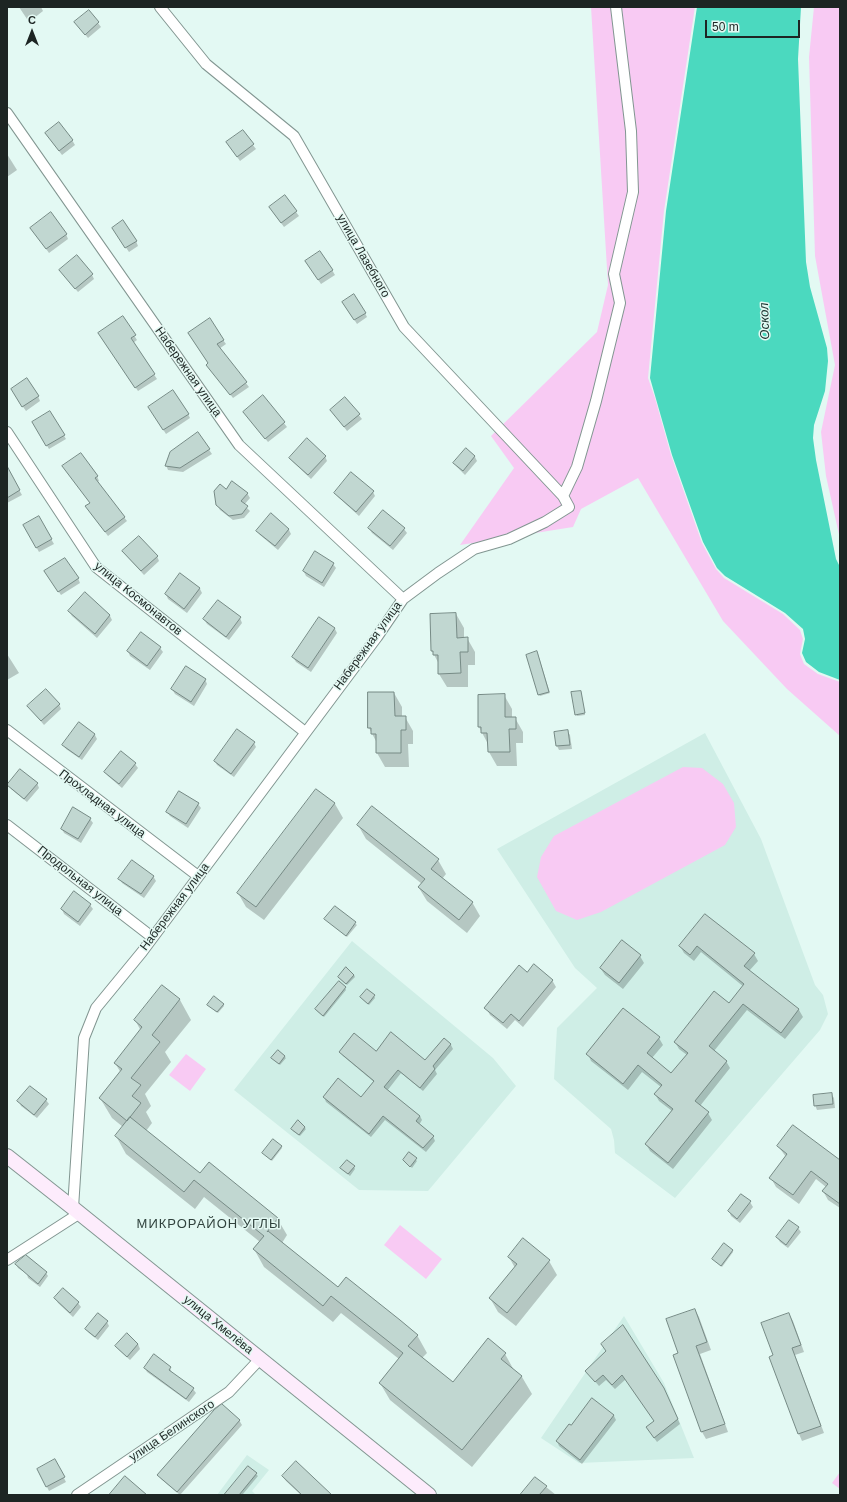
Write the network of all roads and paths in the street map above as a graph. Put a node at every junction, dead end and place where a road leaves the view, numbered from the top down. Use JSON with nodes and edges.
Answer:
{"nodes":[{"id":1,"x":160,"y":7,"type":"edge"},
{"id":2,"x":616,"y":7,"type":"edge"},
{"id":3,"x":9,"y":119,"type":"edge"},
{"id":4,"x":7,"y":432,"type":"edge"},
{"id":5,"x":563,"y":496,"type":"junction"},
{"id":6,"x":403,"y":599,"type":"junction"},
{"id":7,"x":7,"y":730,"type":"edge"},
{"id":8,"x":306,"y":732,"type":"junction"},
{"id":9,"x":7,"y":825,"type":"edge"},
{"id":10,"x":198,"y":876,"type":"junction"},
{"id":11,"x":152,"y":937,"type":"junction"},
{"id":12,"x":7,"y":1156,"type":"edge"},
{"id":13,"x":76,"y":1211,"type":"junction"},
{"id":14,"x":7,"y":1260,"type":"edge"},
{"id":15,"x":260,"y":1359,"type":"junction"},
{"id":16,"x":77,"y":1495,"type":"edge"},
{"id":17,"x":429,"y":1495,"type":"edge"}],
"edges":[{"from":1,"to":5,"type":"street","name":"улица Лазебного"},
{"from":2,"to":5,"type":"street"},
{"from":3,"to":6,"type":"street","name":"Набережная улица"},
{"from":4,"to":8,"type":"street","name":"улица Космонавтов"},
{"from":5,"to":6,"type":"street","name":"улица Лазебного"},
{"from":6,"to":8,"type":"street","name":"Набережная улица"},
{"from":7,"to":10,"type":"street","name":"Прохладная улица"},
{"from":8,"to":10,"type":"street","name":"Набережная улица"},
{"from":9,"to":11,"type":"street","name":"Продольная улица"},
{"from":10,"to":11,"type":"street","name":"Набережная улица"},
{"from":11,"to":13,"type":"street","name":"Набережная улица"},
{"from":12,"to":13,"type":"main road","name":"улица Хмелёва"},
{"from":13,"to":14,"type":"street"},
{"from":13,"to":15,"type":"main road","name":"улица Хмелёва"},
{"from":15,"to":16,"type":"street","name":"улица Белинского"},
{"from":15,"to":17,"type":"main road","name":"улица Хмелёва"}]}
